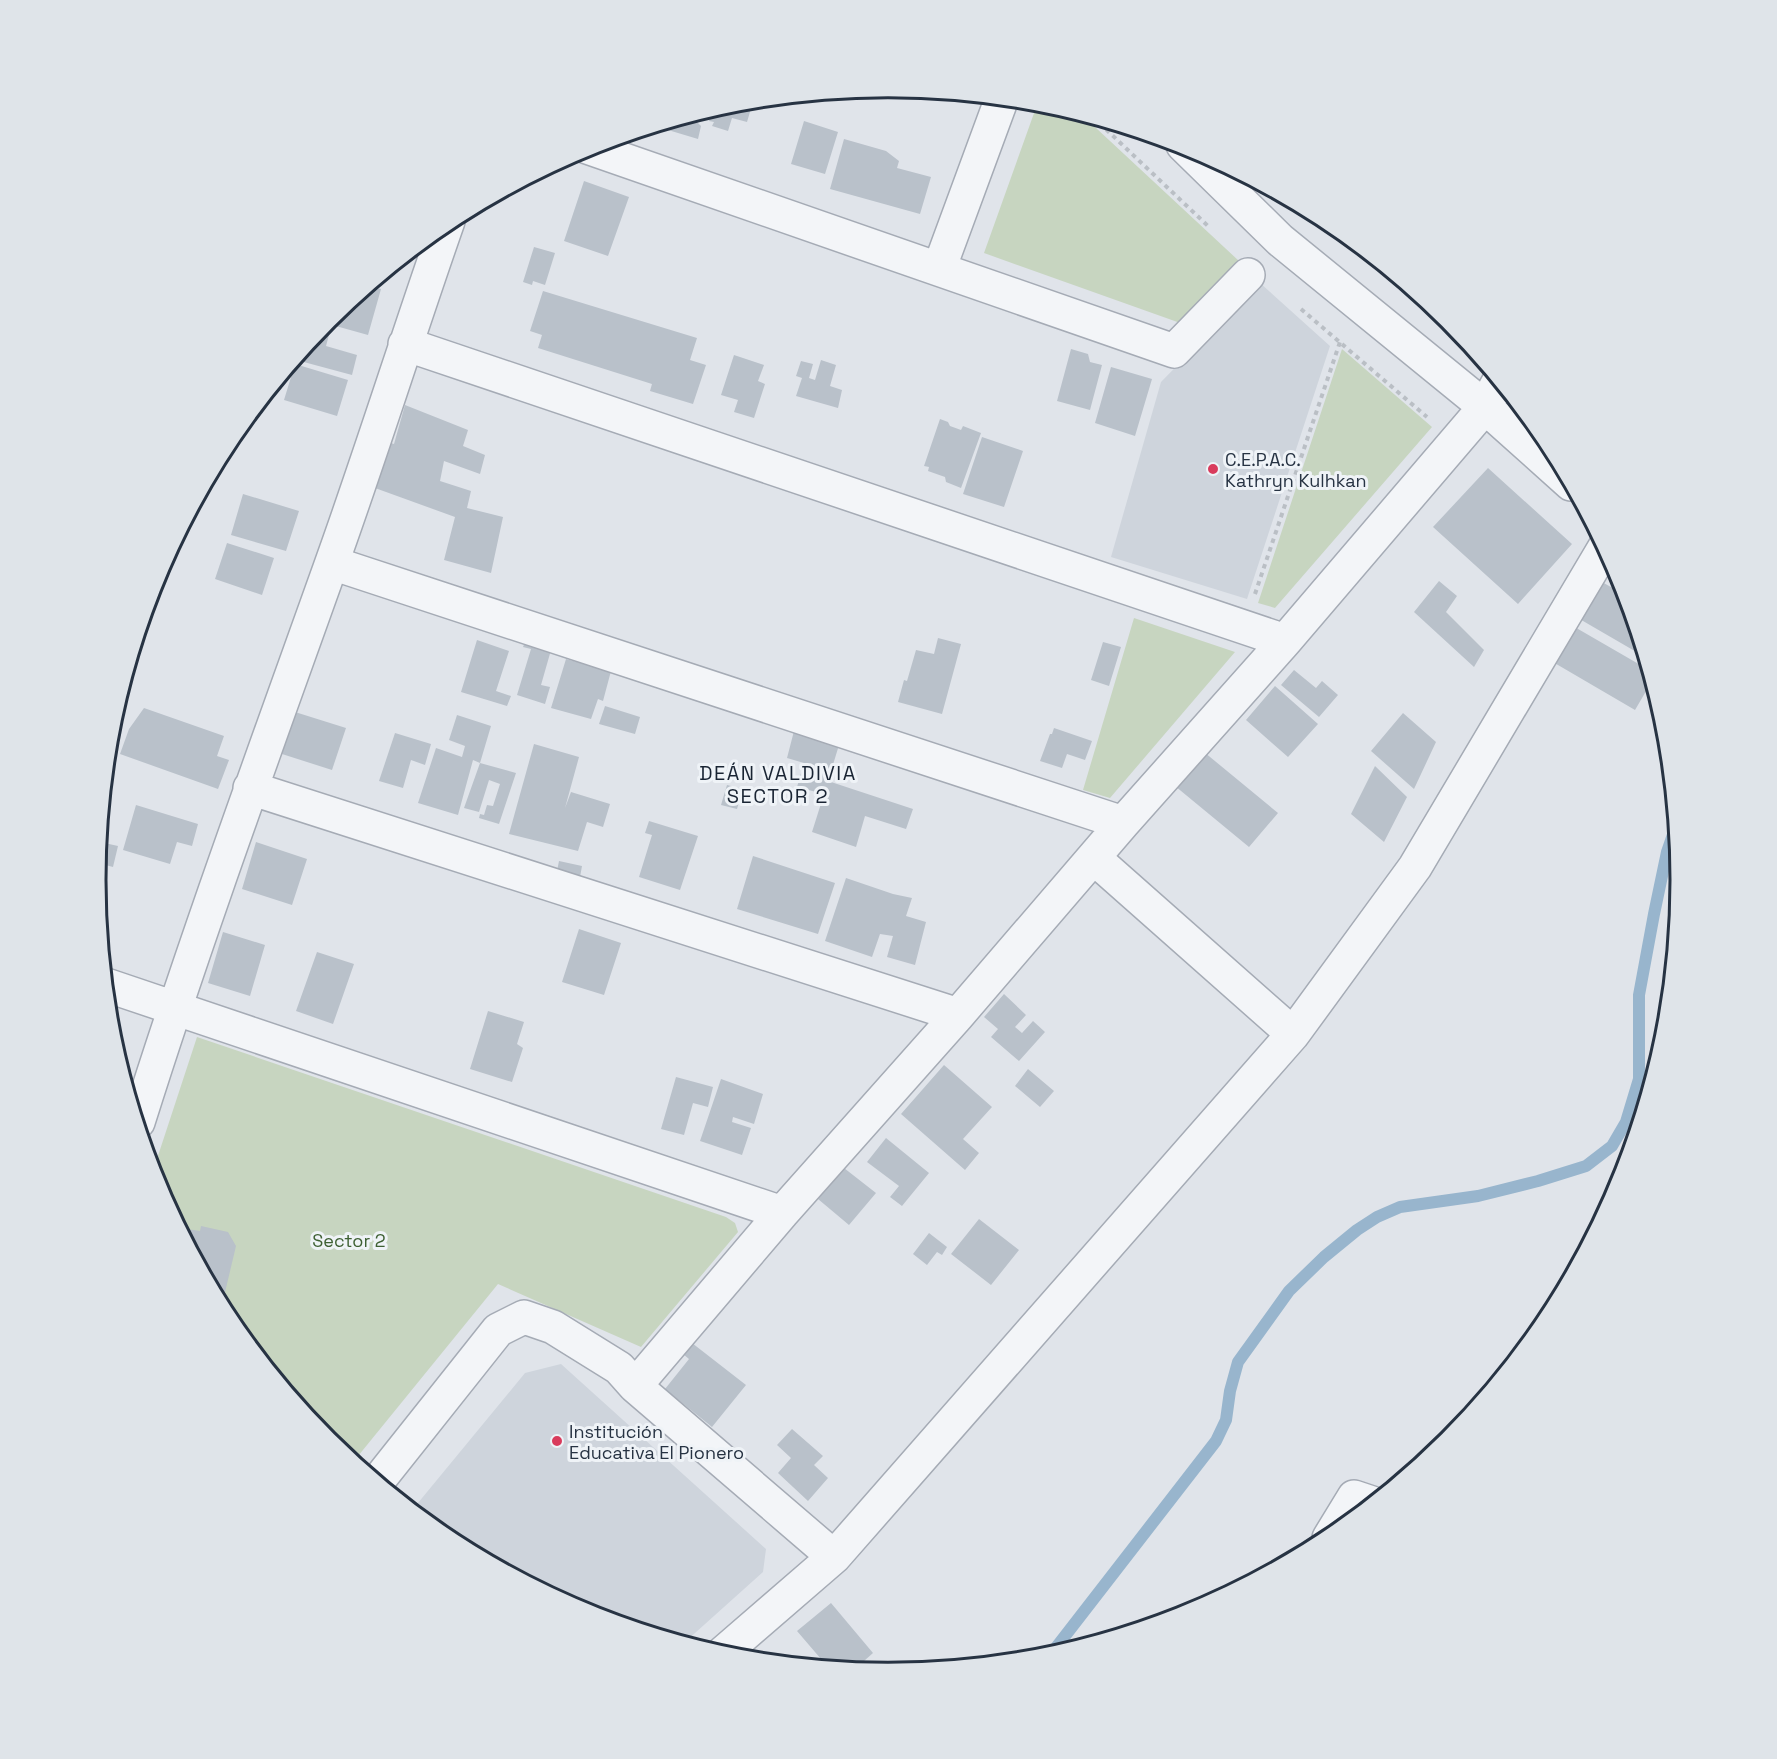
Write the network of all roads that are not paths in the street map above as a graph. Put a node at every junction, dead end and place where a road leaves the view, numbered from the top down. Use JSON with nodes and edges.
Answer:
{"nodes":[{"id":1,"x":999,"y":105,"type":"edge"},
{"id":2,"x":602,"y":152,"type":"edge"},
{"id":3,"x":1200,"y":163,"type":"edge"},
{"id":4,"x":442,"y":238,"type":"edge"},
{"id":5,"x":939,"y":268,"type":"junction"},
{"id":6,"x":1248,"y":275,"type":"dead end"},
{"id":7,"x":405,"y":344,"type":"junction"},
{"id":8,"x":1492,"y":394,"type":"edge"},
{"id":9,"x":1544,"y":453,"type":"edge"},
{"id":10,"x":1600,"y":556,"type":"edge"},
{"id":11,"x":332,"y":563,"type":"junction"},
{"id":12,"x":1285,"y":641,"type":"junction"},
{"id":13,"x":250,"y":788,"type":"junction"},
{"id":14,"x":1123,"y":823,"type":"junction"},
{"id":15,"x":1094,"y":858,"type":"junction"},
{"id":16,"x":114,"y":988,"type":"edge"},
{"id":17,"x":174,"y":1009,"type":"junction"},
{"id":18,"x":958,"y":1015,"type":"junction"},
{"id":19,"x":1293,"y":1034,"type":"junction"},
{"id":20,"x":142,"y":1110,"type":"edge"},
{"id":21,"x":782,"y":1213,"type":"junction"},
{"id":22,"x":635,"y":1386,"type":"junction"},
{"id":23,"x":383,"y":1475,"type":"edge"},
{"id":24,"x":1364,"y":1500,"type":"edge"},
{"id":25,"x":1342,"y":1516,"type":"edge"},
{"id":26,"x":834,"y":1557,"type":"junction"},
{"id":27,"x":732,"y":1645,"type":"edge"}],
"edges":[{"from":1,"to":5,"type":"street"},
{"from":2,"to":5,"type":"street"},
{"from":3,"to":8,"type":"street"},
{"from":4,"to":7,"type":"street"},
{"from":5,"to":6,"type":"street"},
{"from":7,"to":11,"type":"street"},
{"from":7,"to":12,"type":"street"},
{"from":8,"to":9,"type":"street"},
{"from":8,"to":12,"type":"street"},
{"from":10,"to":19,"type":"street"},
{"from":11,"to":13,"type":"street"},
{"from":11,"to":14,"type":"street"},
{"from":12,"to":14,"type":"street"},
{"from":13,"to":17,"type":"street"},
{"from":13,"to":18,"type":"street"},
{"from":14,"to":15,"type":"street"},
{"from":15,"to":18,"type":"street"},
{"from":15,"to":19,"type":"street"},
{"from":16,"to":17,"type":"street"},
{"from":17,"to":20,"type":"street"},
{"from":17,"to":21,"type":"street"},
{"from":18,"to":21,"type":"street"},
{"from":19,"to":26,"type":"street"},
{"from":21,"to":22,"type":"street"},
{"from":22,"to":23,"type":"street"},
{"from":22,"to":26,"type":"street"},
{"from":24,"to":25,"type":"street"},
{"from":26,"to":27,"type":"street"}]}
